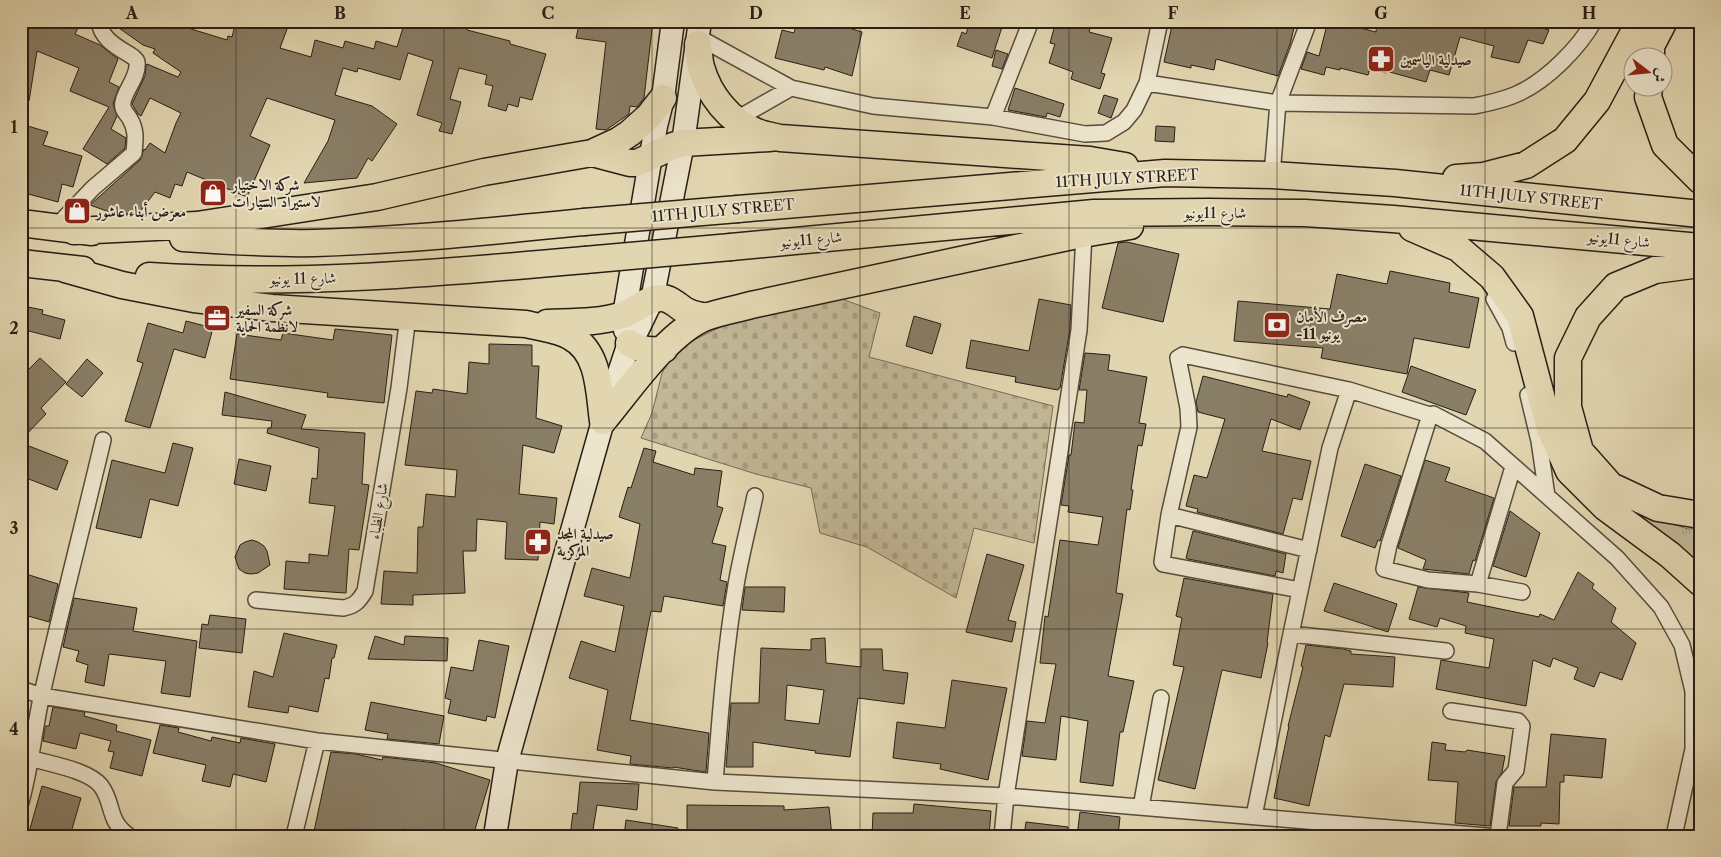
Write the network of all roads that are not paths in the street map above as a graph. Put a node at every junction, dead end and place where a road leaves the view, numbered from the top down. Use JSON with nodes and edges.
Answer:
{"nodes":[{"id":1,"x":99,"y":21,"type":"edge"},
{"id":2,"x":673,"y":21,"type":"edge"},
{"id":3,"x":1031,"y":21,"type":"edge"},
{"id":4,"x":1160,"y":21,"type":"edge"},
{"id":5,"x":1309,"y":21,"type":"edge"},
{"id":6,"x":1594,"y":21,"type":"edge"},
{"id":7,"x":1640,"y":21,"type":"edge"},
{"id":8,"x":1664,"y":21,"type":"edge"},
{"id":9,"x":699,"y":34,"type":"edge"},
{"id":10,"x":1651,"y":48,"type":"edge"},
{"id":11,"x":1147,"y":83,"type":"junction"},
{"id":12,"x":790,"y":88,"type":"junction"},
{"id":13,"x":663,"y":98,"type":"joint"},
{"id":14,"x":1648,"y":98,"type":"edge"},
{"id":15,"x":1278,"y":103,"type":"junction"},
{"id":16,"x":993,"y":118,"type":"junction"},
{"id":17,"x":735,"y":120,"type":"junction"},
{"id":18,"x":649,"y":125,"type":"junction"},
{"id":19,"x":780,"y":138,"type":"junction"},
{"id":20,"x":683,"y":143,"type":"junction"},
{"id":21,"x":592,"y":153,"type":"junction"},
{"id":22,"x":652,"y":156,"type":"junction"},
{"id":23,"x":1165,"y":173,"type":"junction"},
{"id":24,"x":1272,"y":175,"type":"junction"},
{"id":25,"x":1700,"y":180,"type":"edge"},
{"id":26,"x":1396,"y":184,"type":"junction"},
{"id":27,"x":1210,"y":212,"type":"junction"},
{"id":28,"x":1700,"y":214,"type":"edge"},
{"id":29,"x":1393,"y":219,"type":"junction"},
{"id":30,"x":21,"y":223,"type":"edge"},
{"id":31,"x":64,"y":229,"type":"junction"},
{"id":32,"x":1084,"y":234,"type":"junction"},
{"id":33,"x":1700,"y":247,"type":"edge"},
{"id":34,"x":1458,"y":248,"type":"junction"},
{"id":35,"x":586,"y":260,"type":"joint"},
{"id":36,"x":21,"y":263,"type":"edge"},
{"id":37,"x":1700,"y":264,"type":"edge"},
{"id":38,"x":65,"y":268,"type":"junction"},
{"id":39,"x":652,"y":300,"type":"junction"},
{"id":40,"x":624,"y":315,"type":"junction"},
{"id":41,"x":408,"y":316,"type":"junction"},
{"id":42,"x":707,"y":317,"type":"junction"},
{"id":43,"x":526,"y":324,"type":"junction"},
{"id":44,"x":629,"y":342,"type":"junction"},
{"id":45,"x":664,"y":349,"type":"junction"},
{"id":46,"x":1349,"y":390,"type":"junction"},
{"id":47,"x":1430,"y":415,"type":"junction"},
{"id":48,"x":603,"y":421,"type":"junction"},
{"id":49,"x":103,"y":440,"type":"dead end"},
{"id":50,"x":1512,"y":467,"type":"junction"},
{"id":51,"x":755,"y":496,"type":"dead end"},
{"id":52,"x":1547,"y":496,"type":"junction"},
{"id":53,"x":1700,"y":514,"type":"edge"},
{"id":54,"x":1169,"y":516,"type":"junction"},
{"id":55,"x":1309,"y":550,"type":"junction"},
{"id":56,"x":1700,"y":582,"type":"edge"},
{"id":57,"x":1478,"y":584,"type":"junction"},
{"id":58,"x":1300,"y":590,"type":"junction"},
{"id":59,"x":1522,"y":592,"type":"dead end"},
{"id":60,"x":256,"y":600,"type":"dead end"},
{"id":61,"x":1291,"y":634,"type":"junction"},
{"id":62,"x":1446,"y":651,"type":"dead end"},
{"id":63,"x":21,"y":689,"type":"edge"},
{"id":64,"x":42,"y":696,"type":"junction"},
{"id":65,"x":1161,"y":698,"type":"dead end"},
{"id":66,"x":1451,"y":711,"type":"dead end"},
{"id":67,"x":317,"y":741,"type":"junction"},
{"id":68,"x":30,"y":758,"type":"junction"},
{"id":69,"x":507,"y":761,"type":"junction"},
{"id":70,"x":715,"y":782,"type":"junction"},
{"id":71,"x":1006,"y":796,"type":"junction"},
{"id":72,"x":21,"y":802,"type":"edge"},
{"id":73,"x":1141,"y":807,"type":"junction"},
{"id":74,"x":1254,"y":816,"type":"junction"},
{"id":75,"x":1425,"y":833,"type":"edge"},
{"id":76,"x":129,"y":836,"type":"edge"},
{"id":77,"x":294,"y":836,"type":"edge"},
{"id":78,"x":495,"y":836,"type":"edge"},
{"id":79,"x":1002,"y":836,"type":"edge"},
{"id":80,"x":1487,"y":836,"type":"edge"},
{"id":81,"x":1498,"y":836,"type":"edge"},
{"id":82,"x":1674,"y":836,"type":"edge"}],
"edges":[{"from":1,"to":31,"type":"street"},
{"from":2,"to":13,"type":"main road"},
{"from":3,"to":16,"type":"street"},
{"from":4,"to":11,"type":"street"},
{"from":5,"to":15,"type":"street"},
{"from":6,"to":15,"type":"street"},
{"from":7,"to":26,"type":"highway"},
{"from":8,"to":10,"type":"highway"},
{"from":9,"to":12,"type":"street"},
{"from":9,"to":17,"type":"highway"},
{"from":9,"to":20,"type":"main road"},
{"from":11,"to":15,"type":"street"},
{"from":11,"to":16,"type":"street"},
{"from":12,"to":16,"type":"street"},
{"from":12,"to":17,"type":"street"},
{"from":13,"to":18,"type":"highway"},
{"from":14,"to":25,"type":"highway"},
{"from":15,"to":24,"type":"street"},
{"from":17,"to":19,"type":"highway"},
{"from":18,"to":20,"type":"highway"},
{"from":18,"to":21,"type":"highway"},
{"from":18,"to":22,"type":"main road"},
{"from":19,"to":20,"type":"highway"},
{"from":19,"to":23,"type":"highway"},
{"from":20,"to":22,"type":"highway"},
{"from":20,"to":39,"type":"main road"},
{"from":21,"to":22,"type":"highway"},
{"from":21,"to":31,"type":"highway"},
{"from":22,"to":40,"type":"main road"},
{"from":23,"to":24,"type":"highway","name":"11TH JULY STREET"},
{"from":23,"to":31,"type":"highway","name":"11TH JULY STREET","bridge":true},
{"from":24,"to":26,"type":"highway","name":"11TH JULY STREET"},
{"from":26,"to":28,"type":"highway","name":"11TH JULY STREET"},
{"from":27,"to":29,"type":"highway","name":"شارع 11يونيو"},
{"from":27,"to":32,"type":"highway"},
{"from":27,"to":35,"type":"highway","name":"شارع 11يونيو","bridge":true},
{"from":29,"to":33,"type":"highway","name":"شارع 11يونيو"},
{"from":29,"to":34,"type":"highway"},
{"from":30,"to":31,"type":"highway"},
{"from":32,"to":42,"type":"highway"},
{"from":32,"to":71,"type":"street"},
{"from":34,"to":52,"type":"street"},
{"from":34,"to":56,"type":"highway"},
{"from":35,"to":38,"type":"highway","name":"شارع 11 يونيو"},
{"from":36,"to":38,"type":"highway","name":"شارع 11 يونيو"},
{"from":37,"to":53,"type":"highway"},
{"from":38,"to":41,"type":"highway"},
{"from":39,"to":40,"type":"highway"},
{"from":39,"to":42,"type":"highway"},
{"from":39,"to":44,"type":"main road"},
{"from":40,"to":43,"type":"highway"},
{"from":40,"to":44,"type":"main road"},
{"from":41,"to":43,"type":"highway"},
{"from":41,"to":60,"type":"street","name":"شارع الظباء"},
{"from":42,"to":45,"type":"highway"},
{"from":43,"to":48,"type":"highway"},
{"from":44,"to":45,"type":"highway"},
{"from":44,"to":48,"type":"main road"},
{"from":45,"to":48,"type":"highway"},
{"from":46,"to":47,"type":"street"},
{"from":46,"to":54,"type":"street"},
{"from":46,"to":55,"type":"street"},
{"from":47,"to":50,"type":"street"},
{"from":47,"to":57,"type":"street"},
{"from":48,"to":69,"type":"main road"},
{"from":49,"to":64,"type":"street"},
{"from":50,"to":52,"type":"street"},
{"from":50,"to":57,"type":"street"},
{"from":51,"to":70,"type":"street"},
{"from":52,"to":82,"type":"street"},
{"from":54,"to":55,"type":"street"},
{"from":54,"to":58,"type":"street"},
{"from":55,"to":58,"type":"street"},
{"from":57,"to":59,"type":"street"},
{"from":58,"to":61,"type":"street"},
{"from":61,"to":62,"type":"street"},
{"from":61,"to":74,"type":"street"},
{"from":63,"to":64,"type":"street"},
{"from":64,"to":67,"type":"street"},
{"from":64,"to":68,"type":"street"},
{"from":65,"to":73,"type":"street"},
{"from":66,"to":81,"type":"street"},
{"from":67,"to":69,"type":"street"},
{"from":67,"to":77,"type":"street"},
{"from":68,"to":72,"type":"street"},
{"from":68,"to":76,"type":"street"},
{"from":69,"to":70,"type":"street"},
{"from":69,"to":78,"type":"main road"},
{"from":70,"to":71,"type":"street"},
{"from":71,"to":73,"type":"street"},
{"from":71,"to":79,"type":"street"},
{"from":73,"to":74,"type":"street"},
{"from":74,"to":75,"type":"street"},
{"from":75,"to":80,"type":"street"}]}
